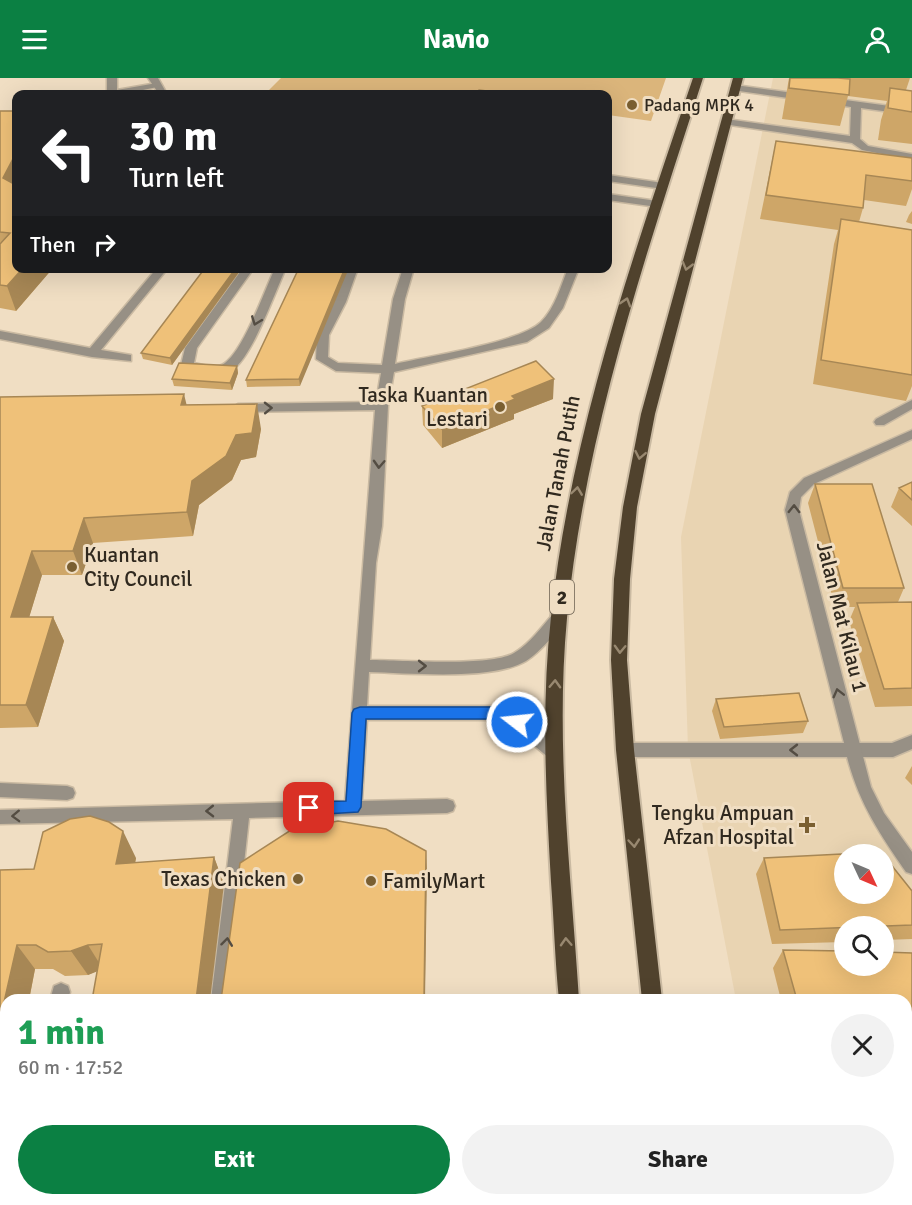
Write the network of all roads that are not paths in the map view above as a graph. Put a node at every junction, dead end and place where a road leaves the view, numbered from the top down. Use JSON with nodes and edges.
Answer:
{"nodes":[{"id":1,"x":698,"y":78,"type":"edge"},
{"id":2,"x":155,"y":82,"type":"edge"},
{"id":3,"x":736,"y":83,"type":"edge"},
{"id":4,"x":126,"y":90,"type":"edge"},
{"id":5,"x":856,"y":105,"type":"junction"},
{"id":6,"x":912,"y":112,"type":"edge"},
{"id":7,"x":726,"y":122,"type":"junction"},
{"id":8,"x":855,"y":140,"type":"junction"},
{"id":9,"x":912,"y":157,"type":"edge"},
{"id":10,"x":612,"y":179,"type":"edge"},
{"id":11,"x":663,"y":186,"type":"junction"},
{"id":12,"x":612,"y":198,"type":"edge"},
{"id":13,"x":657,"y":204,"type":"junction"},
{"id":14,"x":159,"y":273,"type":"edge"},
{"id":15,"x":245,"y":273,"type":"edge"},
{"id":16,"x":279,"y":273,"type":"edge"},
{"id":17,"x":351,"y":273,"type":"edge"},
{"id":18,"x":407,"y":273,"type":"edge"},
{"id":19,"x":572,"y":273,"type":"edge"},
{"id":20,"x":0,"y":335,"type":"edge"},
{"id":21,"x":92,"y":352,"type":"junction"},
{"id":22,"x":127,"y":358,"type":"dead end"},
{"id":23,"x":389,"y":369,"type":"junction"},
{"id":24,"x":912,"y":404,"type":"edge"},
{"id":25,"x":382,"y":406,"type":"junction"},
{"id":26,"x":229,"y":408,"type":"edge"},
{"id":27,"x":880,"y":422,"type":"dead end"},
{"id":28,"x":912,"y":434,"type":"edge"},
{"id":29,"x":559,"y":617,"type":"junction"},
{"id":30,"x":363,"y":666,"type":"junction"},
{"id":31,"x":360,"y":713,"type":"junction"},
{"id":32,"x":912,"y":742,"type":"edge"},
{"id":33,"x":625,"y":750,"type":"junction"},
{"id":34,"x":852,"y":750,"type":"junction"},
{"id":35,"x":555,"y":753,"type":"junction"},
{"id":36,"x":0,"y":790,"type":"edge"},
{"id":37,"x":67,"y":792,"type":"dead end"},
{"id":38,"x":447,"y":806,"type":"dead end"},
{"id":39,"x":353,"y":807,"type":"junction"},
{"id":40,"x":242,"y":810,"type":"junction"},
{"id":41,"x":0,"y":817,"type":"edge"},
{"id":42,"x":912,"y":866,"type":"edge"},
{"id":43,"x":221,"y":994,"type":"edge"},
{"id":44,"x":569,"y":994,"type":"edge"},
{"id":45,"x":651,"y":994,"type":"edge"}],
"edges":[{"from":1,"to":11,"type":"highway","name":"Jalan Tanah Putih","number":"2"},
{"from":2,"to":4,"type":"street"},
{"from":3,"to":5,"type":"street"},
{"from":3,"to":7,"type":"highway"},
{"from":5,"to":6,"type":"street"},
{"from":5,"to":8,"type":"street"},
{"from":7,"to":8,"type":"street"},
{"from":7,"to":33,"type":"highway","one_way":true},
{"from":8,"to":9,"type":"street"},
{"from":10,"to":11,"type":"street"},
{"from":11,"to":13,"type":"highway","name":"Jalan Tanah Putih","number":"2"},
{"from":12,"to":13,"type":"street"},
{"from":29,"to":13,"type":"highway","name":"Jalan Tanah Putih","number":"2","one_way":true},
{"from":14,"to":21,"type":"street"},
{"from":16,"to":15,"type":"street","one_way":true},
{"from":17,"to":23,"type":"street"},
{"from":18,"to":23,"type":"street"},
{"from":19,"to":23,"type":"street"},
{"from":20,"to":21,"type":"street"},
{"from":21,"to":22,"type":"street"},
{"from":23,"to":25,"type":"street"},
{"from":24,"to":27,"type":"street"},
{"from":26,"to":25,"type":"street","one_way":true},
{"from":25,"to":30,"type":"street","one_way":true},
{"from":34,"to":28,"type":"street","name":"Jalan Mat Kilau 1","one_way":true},
{"from":30,"to":29,"type":"street","one_way":true},
{"from":35,"to":29,"type":"highway","name":"Jalan Tanah Putih","number":"2","one_way":true},
{"from":30,"to":31,"type":"street"},
{"from":31,"to":35,"type":"street"},
{"from":31,"to":39,"type":"street"},
{"from":32,"to":34,"type":"street"},
{"from":34,"to":33,"type":"street","one_way":true},
{"from":33,"to":45,"type":"highway","one_way":true},
{"from":34,"to":42,"type":"street","name":"Jalan Mat Kilau 1"},
{"from":44,"to":35,"type":"highway","name":"Jalan Tanah Putih","number":"2","one_way":true},
{"from":36,"to":37,"type":"street"},
{"from":38,"to":39,"type":"street"},
{"from":39,"to":40,"type":"street"},
{"from":40,"to":41,"type":"street","one_way":true},
{"from":43,"to":40,"type":"street","one_way":true}]}
